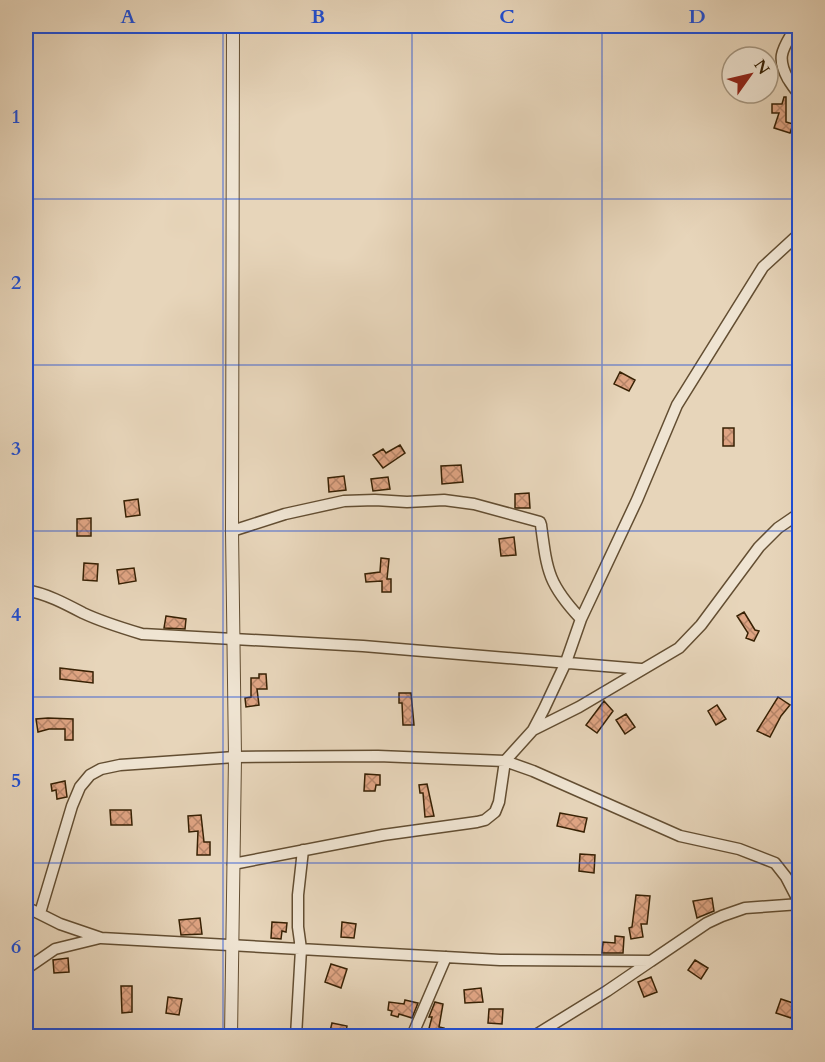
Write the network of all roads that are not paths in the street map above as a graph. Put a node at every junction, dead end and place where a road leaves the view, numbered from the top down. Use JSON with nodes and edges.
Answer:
{"nodes":[{"id":1,"x":233,"y":26,"type":"edge"},
{"id":2,"x":796,"y":26,"type":"edge"},
{"id":3,"x":800,"y":95,"type":"edge"},
{"id":4,"x":800,"y":233,"type":"edge"},
{"id":5,"x":800,"y":513,"type":"edge"},
{"id":6,"x":232,"y":531,"type":"junction"},
{"id":7,"x":26,"y":590,"type":"edge"},
{"id":8,"x":580,"y":619,"type":"junction"},
{"id":9,"x":235,"y":640,"type":"junction"},
{"id":10,"x":566,"y":662,"type":"junction"},
{"id":11,"x":641,"y":669,"type":"junction"},
{"id":12,"x":533,"y":730,"type":"junction"},
{"id":13,"x":235,"y":757,"type":"junction"},
{"id":14,"x":505,"y":761,"type":"junction"},
{"id":15,"x":303,"y":850,"type":"junction"},
{"id":16,"x":234,"y":864,"type":"junction"},
{"id":17,"x":800,"y":904,"type":"edge"},
{"id":18,"x":26,"y":907,"type":"edge"},
{"id":19,"x":40,"y":913,"type":"junction"},
{"id":20,"x":101,"y":938,"type":"junction"},
{"id":21,"x":232,"y":945,"type":"junction"},
{"id":22,"x":301,"y":949,"type":"junction"},
{"id":23,"x":446,"y":957,"type":"junction"},
{"id":24,"x":651,"y":961,"type":"junction"},
{"id":25,"x":26,"y":969,"type":"edge"},
{"id":26,"x":231,"y":1036,"type":"edge"},
{"id":27,"x":296,"y":1036,"type":"edge"},
{"id":28,"x":412,"y":1036,"type":"edge"},
{"id":29,"x":534,"y":1036,"type":"edge"}],
"edges":[{"from":1,"to":6,"type":"street"},
{"from":2,"to":3,"type":"street"},
{"from":4,"to":8,"type":"street"},
{"from":5,"to":11,"type":"street"},
{"from":6,"to":8,"type":"street"},
{"from":6,"to":9,"type":"street"},
{"from":7,"to":9,"type":"street"},
{"from":8,"to":10,"type":"street"},
{"from":9,"to":10,"type":"street"},
{"from":9,"to":13,"type":"street"},
{"from":10,"to":11,"type":"street"},
{"from":10,"to":12,"type":"street"},
{"from":11,"to":12,"type":"street"},
{"from":12,"to":14,"type":"street"},
{"from":13,"to":14,"type":"street"},
{"from":13,"to":16,"type":"street"},
{"from":13,"to":19,"type":"street"},
{"from":14,"to":15,"type":"street"},
{"from":14,"to":17,"type":"street"},
{"from":15,"to":16,"type":"street"},
{"from":15,"to":22,"type":"street"},
{"from":16,"to":21,"type":"street"},
{"from":17,"to":24,"type":"street"},
{"from":18,"to":19,"type":"street"},
{"from":19,"to":20,"type":"street"},
{"from":20,"to":21,"type":"street"},
{"from":20,"to":25,"type":"street"},
{"from":21,"to":22,"type":"street"},
{"from":21,"to":26,"type":"street"},
{"from":22,"to":23,"type":"street"},
{"from":22,"to":27,"type":"street"},
{"from":23,"to":24,"type":"street"},
{"from":23,"to":28,"type":"street"},
{"from":24,"to":29,"type":"street"}]}
